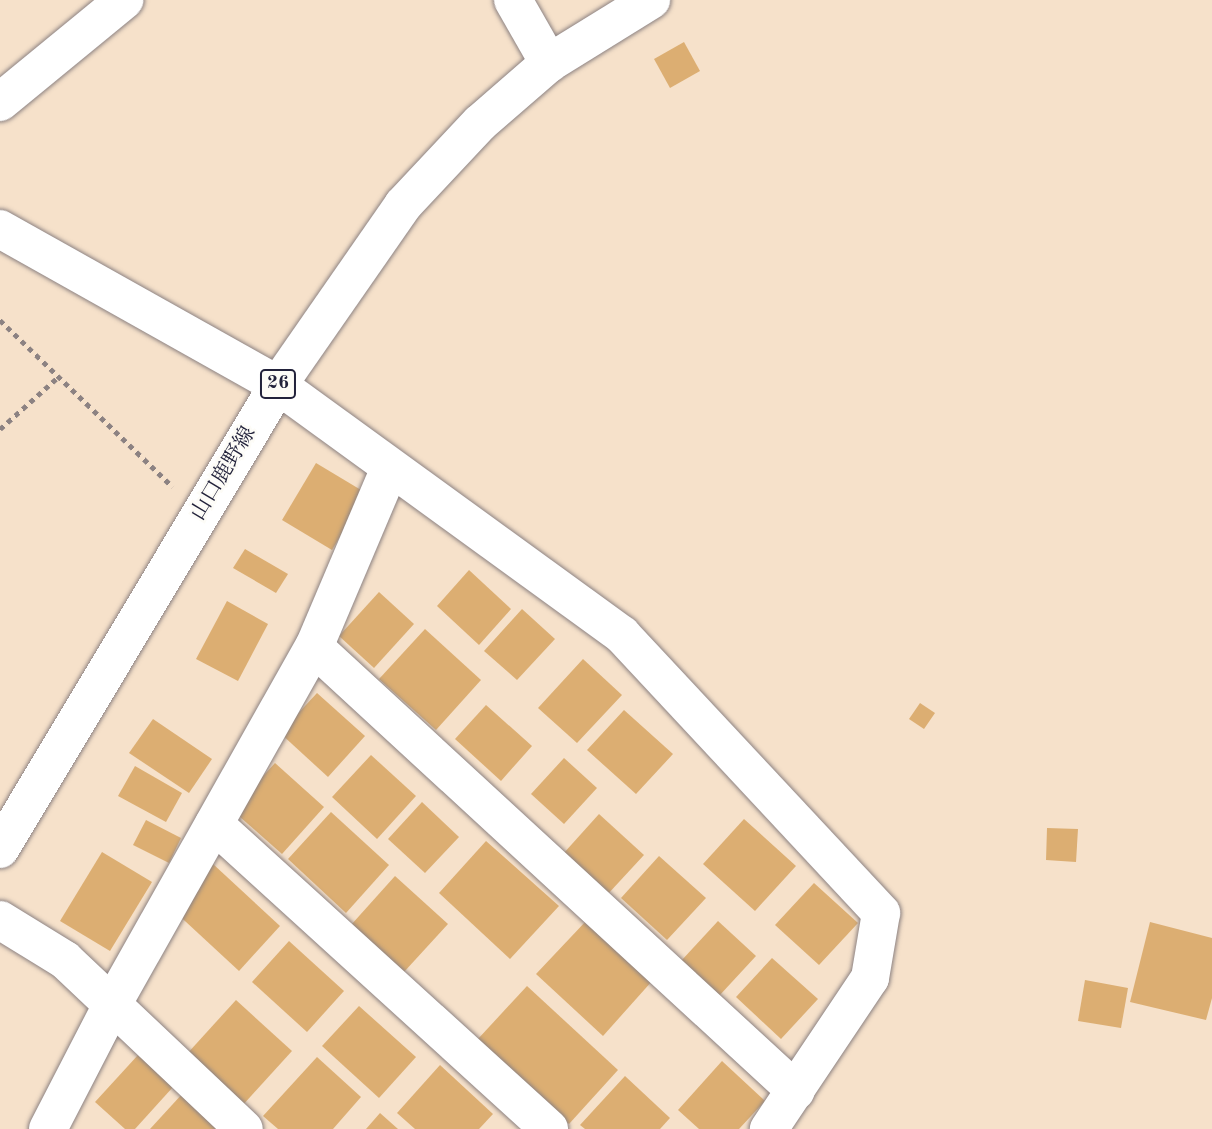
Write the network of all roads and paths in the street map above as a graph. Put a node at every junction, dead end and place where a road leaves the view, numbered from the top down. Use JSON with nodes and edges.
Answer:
{"nodes":[{"id":1,"x":124,"y":0,"type":"edge"},
{"id":2,"x":513,"y":0,"type":"edge"},
{"id":3,"x":651,"y":0,"type":"edge"},
{"id":4,"x":549,"y":63,"type":"junction"},
{"id":5,"x":0,"y":102,"type":"edge"},
{"id":6,"x":0,"y":229,"type":"edge"},
{"id":7,"x":0,"y":320,"type":"edge"},
{"id":8,"x":56,"y":379,"type":"junction"},
{"id":9,"x":278,"y":385,"type":"junction"},
{"id":10,"x":0,"y":429,"type":"edge"},
{"id":11,"x":390,"y":468,"type":"junction"},
{"id":12,"x":205,"y":504,"type":"junction"},
{"id":13,"x":314,"y":648,"type":"junction"},
{"id":14,"x":215,"y":824,"type":"junction"},
{"id":15,"x":0,"y":849,"type":"edge"},
{"id":16,"x":0,"y":920,"type":"edge"},
{"id":17,"x":113,"y":1003,"type":"junction"},
{"id":18,"x":796,"y":1091,"type":"junction"},
{"id":19,"x":48,"y":1129,"type":"edge"},
{"id":20,"x":244,"y":1129,"type":"edge"},
{"id":21,"x":549,"y":1129,"type":"edge"},
{"id":22,"x":769,"y":1129,"type":"edge"}],
"edges":[{"from":1,"to":5,"type":"street"},
{"from":2,"to":4,"type":"street"},
{"from":3,"to":4,"type":"street","name":"山口鹿野線","number":"26"},
{"from":4,"to":9,"type":"street","name":"山口鹿野線","number":"26"},
{"from":6,"to":9,"type":"street"},
{"from":7,"to":8,"type":"path"},
{"from":8,"to":10,"type":"path"},
{"from":8,"to":12,"type":"path"},
{"from":9,"to":11,"type":"street"},
{"from":9,"to":12,"type":"street","name":"山口鹿野線","number":"26"},
{"from":11,"to":13,"type":"street"},
{"from":11,"to":18,"type":"street"},
{"from":12,"to":15,"type":"street","name":"山口鹿野線","number":"26"},
{"from":13,"to":14,"type":"street"},
{"from":13,"to":18,"type":"street"},
{"from":14,"to":17,"type":"street"},
{"from":14,"to":21,"type":"street"},
{"from":16,"to":17,"type":"street"},
{"from":17,"to":19,"type":"street"},
{"from":17,"to":20,"type":"street"},
{"from":18,"to":22,"type":"street"}]}
